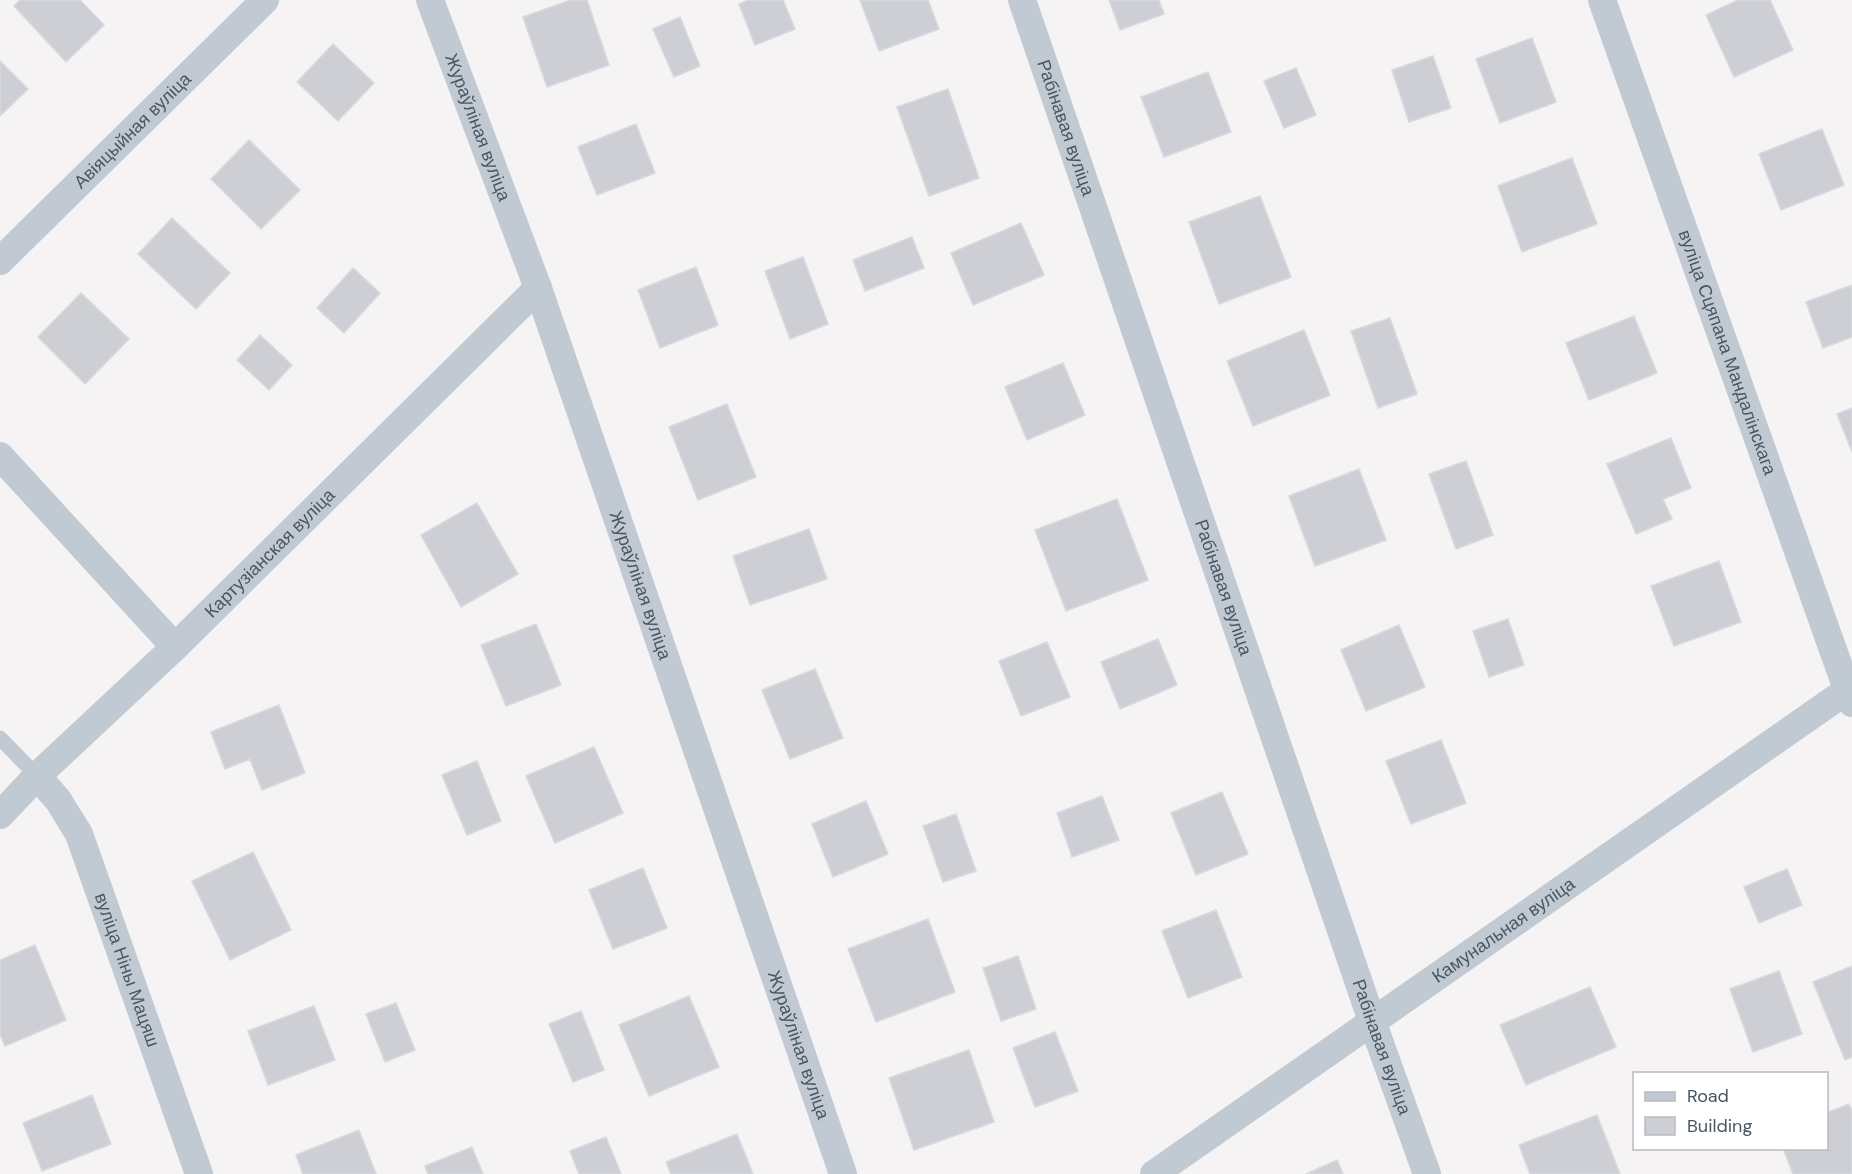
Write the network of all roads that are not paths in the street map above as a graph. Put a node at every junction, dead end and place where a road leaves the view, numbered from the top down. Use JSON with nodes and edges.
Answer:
{"nodes":[{"id":1,"x":265,"y":0,"type":"edge"},
{"id":2,"x":429,"y":0,"type":"edge"},
{"id":3,"x":1022,"y":0,"type":"edge"},
{"id":4,"x":1602,"y":0,"type":"edge"},
{"id":5,"x":0,"y":261,"type":"edge"},
{"id":6,"x":538,"y":288,"type":"junction"},
{"id":7,"x":0,"y":456,"type":"edge"},
{"id":8,"x":175,"y":647,"type":"junction"},
{"id":9,"x":1851,"y":693,"type":"edge"},
{"id":10,"x":0,"y":738,"type":"edge"},
{"id":11,"x":37,"y":776,"type":"junction"},
{"id":12,"x":0,"y":815,"type":"edge"},
{"id":13,"x":1372,"y":1021,"type":"junction"},
{"id":14,"x":199,"y":1174,"type":"edge"},
{"id":15,"x":843,"y":1174,"type":"edge"},
{"id":16,"x":1154,"y":1174,"type":"edge"},
{"id":17,"x":1427,"y":1174,"type":"edge"}],
"edges":[{"from":1,"to":5,"type":"street","name":"Авіяцыйная вуліца"},
{"from":2,"to":6,"type":"street","name":"Жураўліная вуліца"},
{"from":3,"to":13,"type":"street","name":"Рабінавая вуліца"},
{"from":4,"to":9,"type":"street","name":"вуліца Сцяпана Мандалінскага"},
{"from":6,"to":8,"type":"street","name":"Картузіанская вуліца"},
{"from":6,"to":15,"type":"street","name":"Жураўліная вуліца"},
{"from":7,"to":8,"type":"street"},
{"from":8,"to":11,"type":"street","name":"Картузіанская вуліца"},
{"from":9,"to":13,"type":"street","name":"Камунальная вуліца"},
{"from":10,"to":11,"type":"lane"},
{"from":11,"to":12,"type":"street","name":"Картузіанская вуліца"},
{"from":11,"to":14,"type":"street","name":"вуліца Ніны Мацяш"},
{"from":13,"to":16,"type":"street","name":"Камунальная вуліца"},
{"from":13,"to":17,"type":"street","name":"Рабінавая вуліца"}]}
